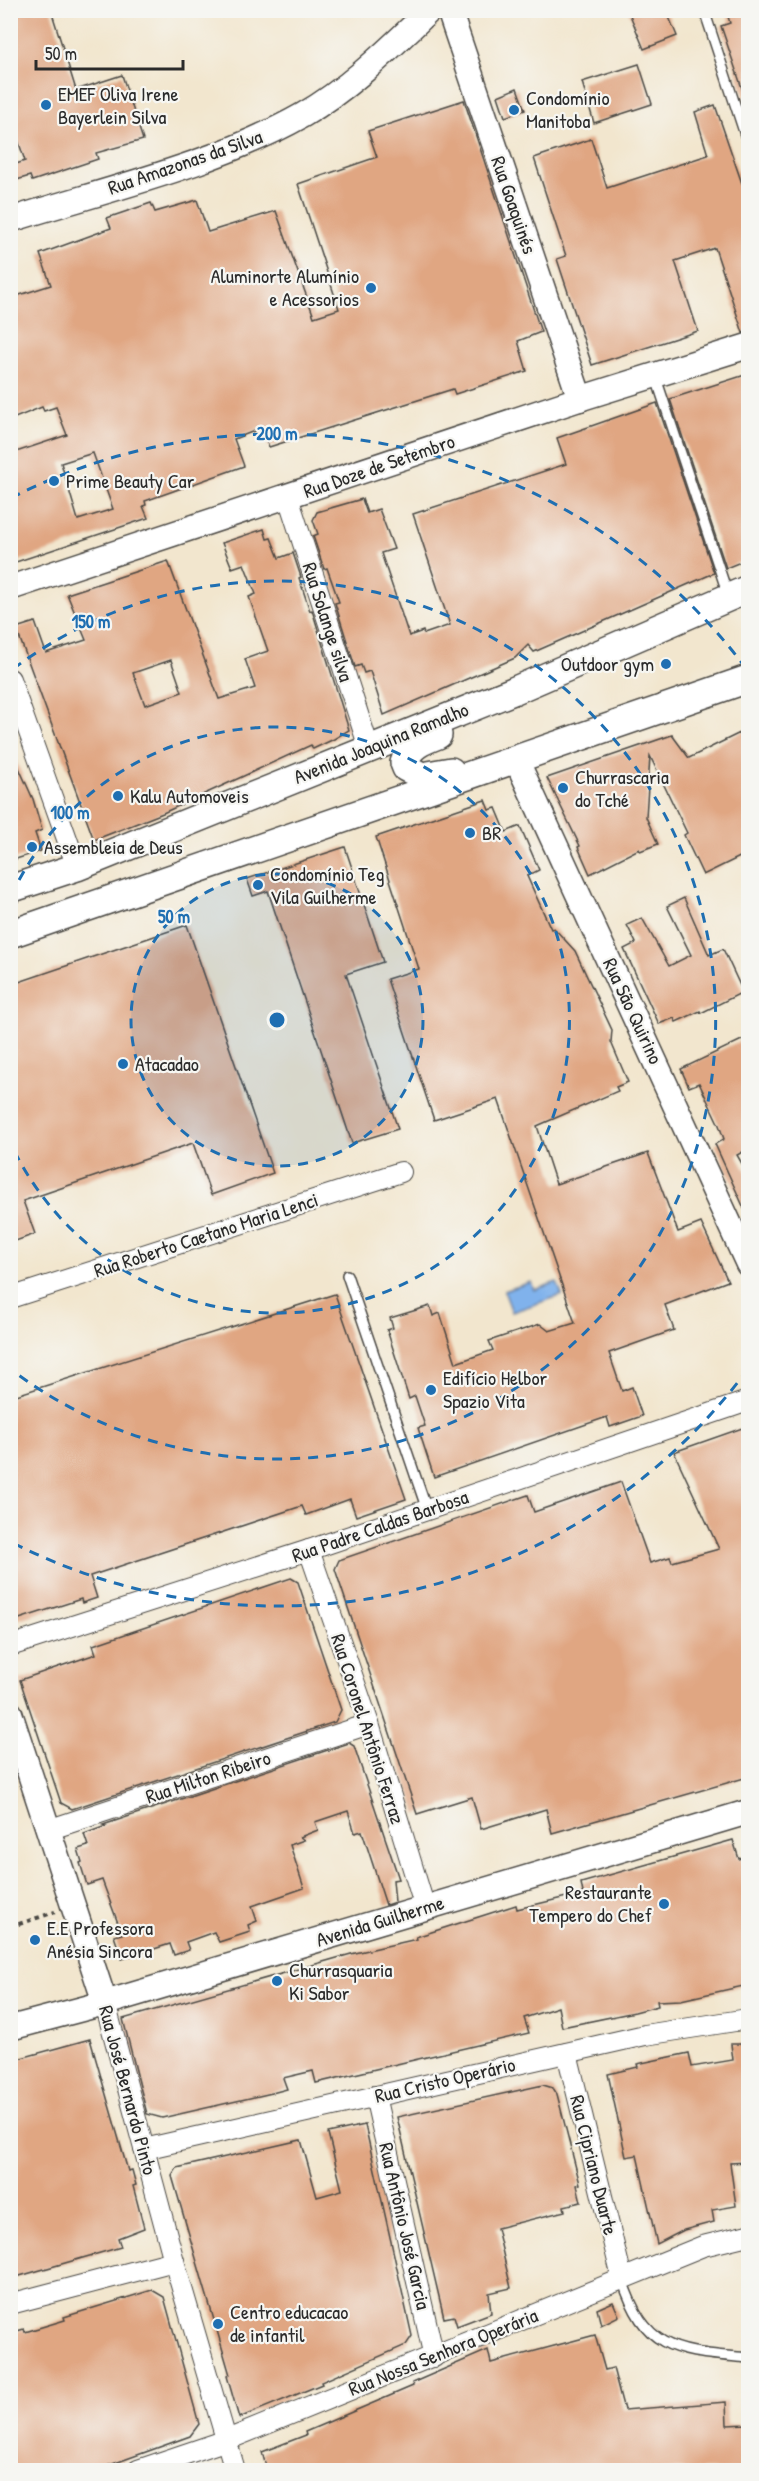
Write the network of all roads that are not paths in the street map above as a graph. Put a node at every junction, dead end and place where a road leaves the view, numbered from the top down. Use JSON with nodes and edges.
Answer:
{"nodes":[{"id":1,"x":430,"y":10,"type":"edge"},
{"id":2,"x":449,"y":10,"type":"edge"},
{"id":3,"x":704,"y":10,"type":"edge"},
{"id":4,"x":748,"y":144,"type":"edge"},
{"id":5,"x":10,"y":220,"type":"edge"},
{"id":6,"x":748,"y":346,"type":"edge"},
{"id":7,"x":655,"y":375,"type":"junction"},
{"id":8,"x":580,"y":399,"type":"junction"},
{"id":9,"x":288,"y":497,"type":"junction"},
{"id":10,"x":10,"y":588,"type":"edge"},
{"id":11,"x":738,"y":593,"type":"edge"},
{"id":12,"x":748,"y":665,"type":"edge"},
{"id":13,"x":10,"y":678,"type":"edge"},
{"id":14,"x":738,"y":682,"type":"edge"},
{"id":15,"x":513,"y":691,"type":"junction"},
{"id":16,"x":369,"y":748,"type":"junction"},
{"id":17,"x":516,"y":759,"type":"junction"},
{"id":18,"x":465,"y":777,"type":"junction"},
{"id":19,"x":77,"y":867,"type":"junction"},
{"id":20,"x":10,"y":889,"type":"edge"},
{"id":21,"x":10,"y":934,"type":"edge"},
{"id":22,"x":401,"y":1172,"type":"dead end"},
{"id":23,"x":748,"y":1264,"type":"edge"},
{"id":24,"x":347,"y":1275,"type":"dead end"},
{"id":25,"x":10,"y":1298,"type":"edge"},
{"id":26,"x":748,"y":1401,"type":"edge"},
{"id":27,"x":427,"y":1510,"type":"junction"},
{"id":28,"x":309,"y":1550,"type":"junction"},
{"id":29,"x":10,"y":1646,"type":"edge"},
{"id":30,"x":10,"y":1713,"type":"edge"},
{"id":31,"x":369,"y":1724,"type":"junction"},
{"id":32,"x":748,"y":1812,"type":"edge"},
{"id":33,"x":48,"y":1830,"type":"junction"},
{"id":34,"x":425,"y":1908,"type":"junction"},
{"id":35,"x":105,"y":2003,"type":"junction"},
{"id":36,"x":748,"y":2019,"type":"edge"},
{"id":37,"x":10,"y":2028,"type":"edge"},
{"id":38,"x":567,"y":2053,"type":"junction"},
{"id":39,"x":375,"y":2096,"type":"junction"},
{"id":40,"x":144,"y":2149,"type":"junction"},
{"id":41,"x":748,"y":2235,"type":"edge"},
{"id":42,"x":174,"y":2261,"type":"junction"},
{"id":43,"x":622,"y":2278,"type":"junction"},
{"id":44,"x":10,"y":2304,"type":"edge"},
{"id":45,"x":434,"y":2357,"type":"junction"},
{"id":46,"x":748,"y":2358,"type":"edge"},
{"id":47,"x":227,"y":2440,"type":"junction"},
{"id":48,"x":138,"y":2470,"type":"edge"},
{"id":49,"x":235,"y":2470,"type":"edge"}],
"edges":[{"from":1,"to":5,"type":"street","name":"Rua Amazonas da Silva"},
{"from":2,"to":8,"type":"street","name":"Rua Goaquinés"},
{"from":3,"to":4,"type":"lane"},
{"from":6,"to":7,"type":"street","name":"Rua Doze de Setembro"},
{"from":7,"to":8,"type":"street","name":"Rua Doze de Setembro"},
{"from":7,"to":11,"type":"lane"},
{"from":8,"to":9,"type":"street","name":"Rua Doze de Setembro"},
{"from":9,"to":10,"type":"street","name":"Rua Doze de Setembro"},
{"from":9,"to":16,"type":"street","name":"Rua Solange silva"},
{"from":11,"to":15,"type":"main road","name":"Avenida Joaquina Ramalho"},
{"from":12,"to":14,"type":"main road"},
{"from":13,"to":19,"type":"street"},
{"from":14,"to":17,"type":"main road"},
{"from":15,"to":16,"type":"main road","name":"Avenida Joaquina Ramalho"},
{"from":15,"to":18,"type":"main road"},
{"from":16,"to":19,"type":"main road","name":"Avenida Joaquina Ramalho"},
{"from":17,"to":18,"type":"main road"},
{"from":17,"to":23,"type":"street","name":"Rua São Quirino"},
{"from":18,"to":21,"type":"main road"},
{"from":19,"to":20,"type":"main road","name":"Avenida Joaquina Ramalho"},
{"from":22,"to":25,"type":"street","name":"Rua Roberto Caetano Maria Lenci"},
{"from":24,"to":27,"type":"lane"},
{"from":26,"to":27,"type":"street","name":"Rua Padre Caldas Barbosa"},
{"from":27,"to":28,"type":"street","name":"Rua Padre Caldas Barbosa"},
{"from":28,"to":29,"type":"street","name":"Rua Padre Caldas Barbosa"},
{"from":28,"to":31,"type":"street","name":"Rua Coronel Antônio Ferraz"},
{"from":30,"to":33,"type":"street","name":"Rua José Bernardo Pinto"},
{"from":31,"to":33,"type":"street","name":"Rua Milton Ribeiro"},
{"from":31,"to":34,"type":"street","name":"Rua Coronel Antônio Ferraz"},
{"from":32,"to":34,"type":"street","name":"Avenida Guilherme"},
{"from":33,"to":35,"type":"street","name":"Rua José Bernardo Pinto"},
{"from":34,"to":35,"type":"street","name":"Avenida Guilherme"},
{"from":35,"to":37,"type":"street","name":"Avenida Guilherme"},
{"from":35,"to":40,"type":"street","name":"Rua José Bernardo Pinto"},
{"from":36,"to":38,"type":"street","name":"Rua Cristo Operário"},
{"from":38,"to":39,"type":"street","name":"Rua Cristo Operário"},
{"from":38,"to":43,"type":"street","name":"Rua Cipriano Duarte"},
{"from":39,"to":40,"type":"street","name":"Rua Cristo Operário"},
{"from":39,"to":45,"type":"street","name":"Rua Antônio José Garcia"},
{"from":40,"to":42,"type":"street","name":"Rua José Bernardo Pinto"},
{"from":41,"to":43,"type":"street","name":"Rua Nossa Senhora Operária"},
{"from":42,"to":44,"type":"street"},
{"from":42,"to":47,"type":"street","name":"Rua José Bernardo Pinto"},
{"from":43,"to":45,"type":"street","name":"Rua Nossa Senhora Operária"},
{"from":43,"to":46,"type":"lane"},
{"from":45,"to":47,"type":"street","name":"Rua Nossa Senhora Operária"},
{"from":47,"to":48,"type":"street","name":"Rua Nossa Senhora Operária"},
{"from":47,"to":49,"type":"street","name":"Rua José Bernardo Pinto"}]}
